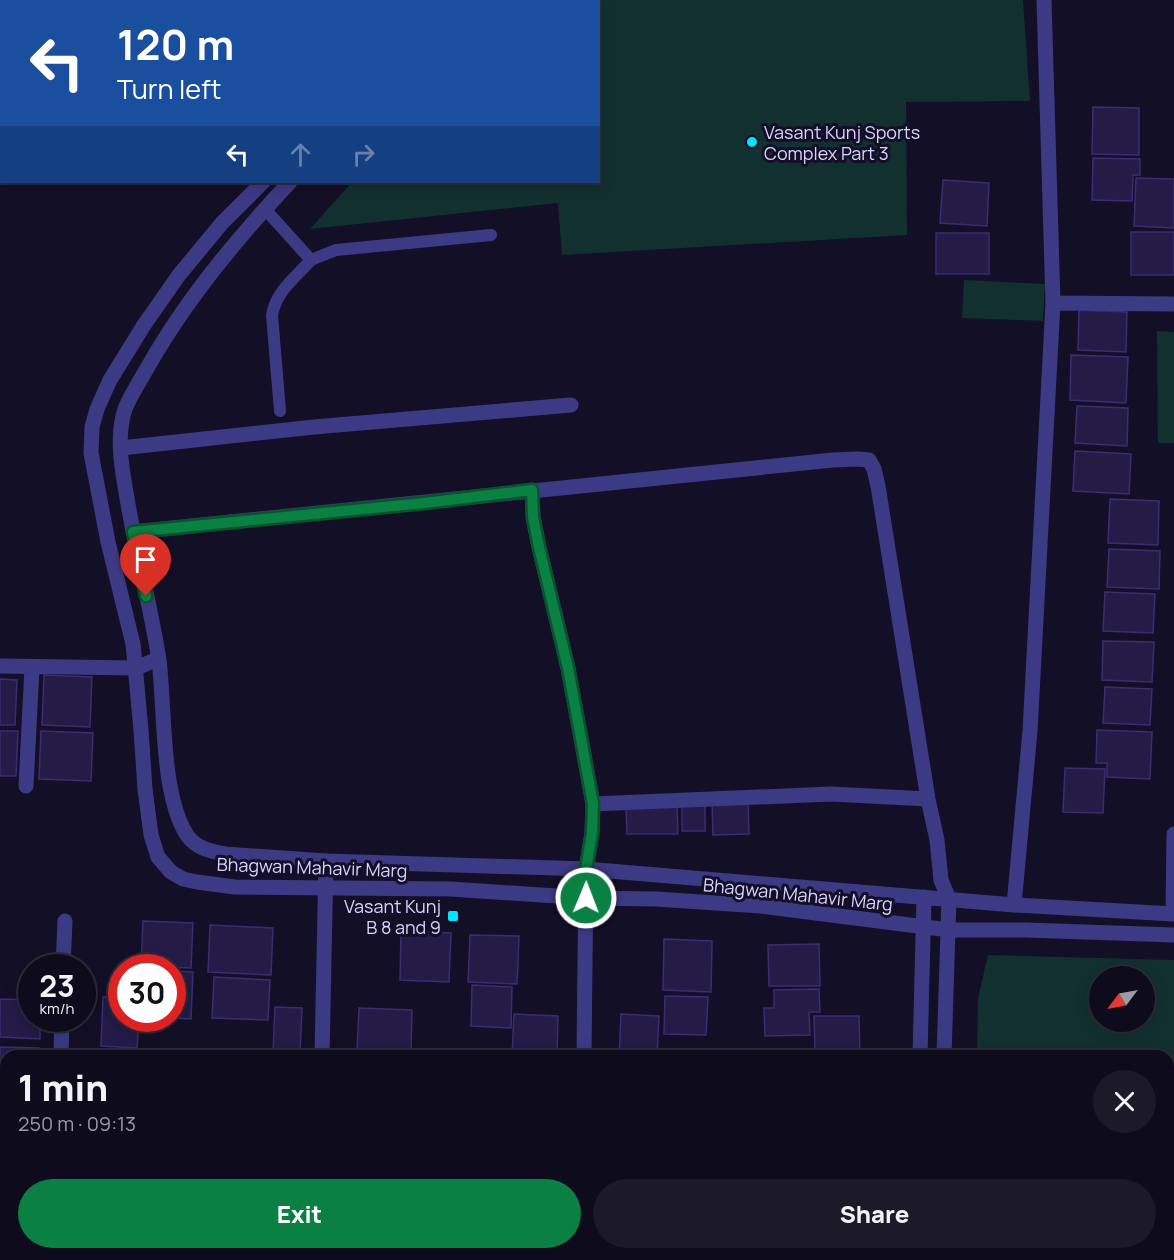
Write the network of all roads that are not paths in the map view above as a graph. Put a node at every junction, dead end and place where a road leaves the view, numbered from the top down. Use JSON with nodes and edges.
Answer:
{"nodes":[{"id":1,"x":1044,"y":0,"type":"edge"},
{"id":2,"x":262,"y":183,"type":"edge"},
{"id":3,"x":289,"y":183,"type":"edge"},
{"id":4,"x":265,"y":209,"type":"junction"},
{"id":5,"x":491,"y":235,"type":"dead end"},
{"id":6,"x":311,"y":260,"type":"junction"},
{"id":7,"x":1053,"y":303,"type":"junction"},
{"id":8,"x":1174,"y":304,"type":"edge"},
{"id":9,"x":571,"y":405,"type":"dead end"},
{"id":10,"x":280,"y":411,"type":"dead end"},
{"id":11,"x":121,"y":448,"type":"junction"},
{"id":12,"x":532,"y":490,"type":"junction"},
{"id":13,"x":133,"y":532,"type":"junction"},
{"id":14,"x":158,"y":659,"type":"junction"},
{"id":15,"x":0,"y":666,"type":"edge"},
{"id":16,"x":32,"y":667,"type":"junction"},
{"id":17,"x":136,"y":668,"type":"junction"},
{"id":18,"x":26,"y":786,"type":"dead end"},
{"id":19,"x":928,"y":799,"type":"junction"},
{"id":20,"x":593,"y":804,"type":"junction"},
{"id":21,"x":1174,"y":834,"type":"edge"},
{"id":22,"x":326,"y":861,"type":"junction"},
{"id":23,"x":586,"y":869,"type":"junction"},
{"id":24,"x":327,"y":889,"type":"junction"},
{"id":25,"x":924,"y":897,"type":"junction"},
{"id":26,"x":586,"y":898,"type":"junction"},
{"id":27,"x":949,"y":899,"type":"junction"},
{"id":28,"x":1014,"y":905,"type":"junction"},
{"id":29,"x":1174,"y":914,"type":"edge"},
{"id":30,"x":65,"y":921,"type":"dead end"},
{"id":31,"x":923,"y":928,"type":"junction"},
{"id":32,"x":949,"y":930,"type":"junction"},
{"id":33,"x":1174,"y":935,"type":"edge"},
{"id":34,"x":64,"y":954,"type":"edge"},
{"id":35,"x":62,"y":1032,"type":"edge"},
{"id":36,"x":61,"y":1050,"type":"edge"},
{"id":37,"x":322,"y":1050,"type":"edge"},
{"id":38,"x":584,"y":1050,"type":"edge"},
{"id":39,"x":920,"y":1050,"type":"edge"},
{"id":40,"x":944,"y":1050,"type":"edge"}],
"edges":[{"from":1,"to":7,"type":"street"},
{"from":2,"to":17,"type":"street","name":"Bhagwan Mahavir Marg"},
{"from":3,"to":4,"type":"street","name":"Bhagwan Mahavir Marg"},
{"from":4,"to":6,"type":"lane"},
{"from":4,"to":11,"type":"street","name":"Bhagwan Mahavir Marg"},
{"from":5,"to":6,"type":"lane"},
{"from":6,"to":10,"type":"lane"},
{"from":7,"to":8,"type":"street"},
{"from":7,"to":28,"type":"street"},
{"from":9,"to":11,"type":"street"},
{"from":11,"to":13,"type":"street","name":"Bhagwan Mahavir Marg"},
{"from":12,"to":13,"type":"street"},
{"from":12,"to":19,"type":"street"},
{"from":12,"to":20,"type":"street"},
{"from":13,"to":14,"type":"street","name":"Bhagwan Mahavir Marg"},
{"from":14,"to":17,"type":"street"},
{"from":14,"to":22,"type":"street","name":"Bhagwan Mahavir Marg"},
{"from":15,"to":16,"type":"street"},
{"from":16,"to":17,"type":"street"},
{"from":16,"to":18,"type":"street"},
{"from":17,"to":24,"type":"street","name":"Bhagwan Mahavir Marg"},
{"from":19,"to":20,"type":"street"},
{"from":19,"to":27,"type":"street"},
{"from":20,"to":23,"type":"street"},
{"from":21,"to":29,"type":"street"},
{"from":22,"to":23,"type":"street","name":"Bhagwan Mahavir Marg"},
{"from":22,"to":24,"type":"street"},
{"from":23,"to":25,"type":"street","name":"Bhagwan Mahavir Marg"},
{"from":23,"to":26,"type":"street"},
{"from":24,"to":26,"type":"street","name":"Bhagwan Mahavir Marg"},
{"from":24,"to":37,"type":"street"},
{"from":25,"to":27,"type":"street","name":"Bhagwan Mahavir Marg"},
{"from":25,"to":31,"type":"street"},
{"from":26,"to":31,"type":"street","name":"Bhagwan Mahavir Marg"},
{"from":26,"to":38,"type":"street"},
{"from":27,"to":28,"type":"street","name":"Bhagwan Mahavir Marg"},
{"from":27,"to":32,"type":"street"},
{"from":28,"to":29,"type":"street","name":"Bhagwan Mahavir Marg"},
{"from":30,"to":34,"type":"street"},
{"from":31,"to":32,"type":"street","name":"Bhagwan Mahavir Marg"},
{"from":31,"to":39,"type":"street"},
{"from":32,"to":33,"type":"street","name":"Bhagwan Mahavir Marg"},
{"from":32,"to":40,"type":"street"},
{"from":35,"to":36,"type":"street"}]}
